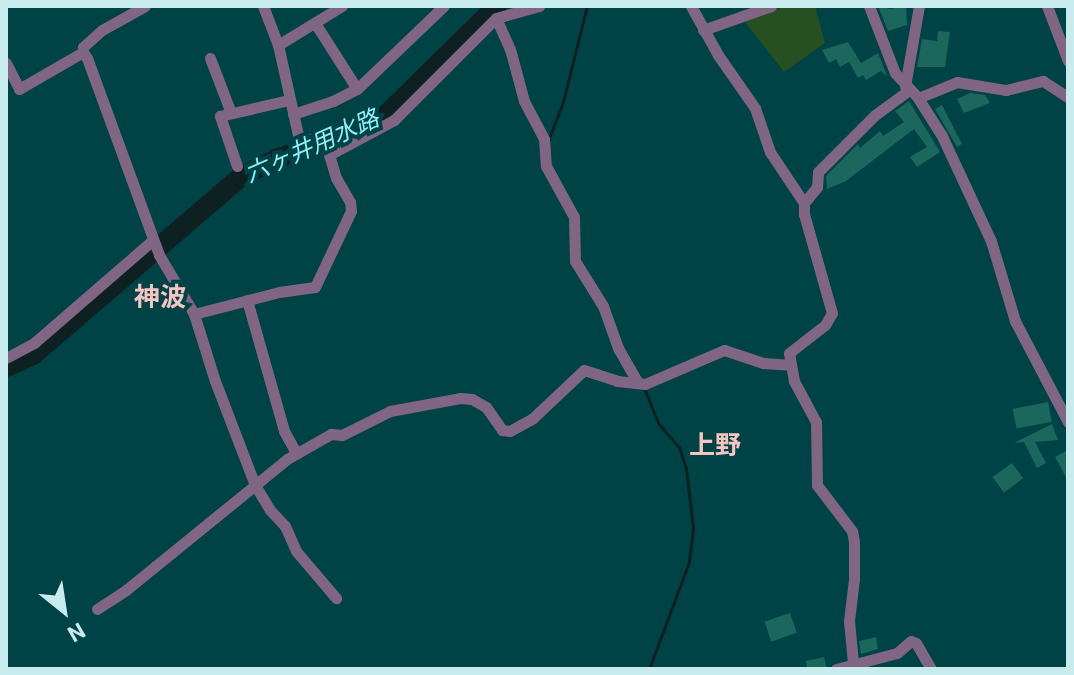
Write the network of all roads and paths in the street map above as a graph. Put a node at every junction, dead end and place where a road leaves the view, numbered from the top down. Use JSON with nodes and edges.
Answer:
{"nodes":[{"id":1,"x":145,"y":6,"type":"edge"},
{"id":2,"x":263,"y":6,"type":"edge"},
{"id":3,"x":342,"y":6,"type":"edge"},
{"id":4,"x":444,"y":6,"type":"edge"},
{"id":5,"x":539,"y":6,"type":"edge"},
{"id":6,"x":691,"y":6,"type":"edge"},
{"id":7,"x":771,"y":6,"type":"edge"},
{"id":8,"x":869,"y":6,"type":"edge"},
{"id":9,"x":919,"y":6,"type":"edge"},
{"id":10,"x":1047,"y":6,"type":"edge"},
{"id":11,"x":496,"y":18,"type":"junction"},
{"id":12,"x":315,"y":23,"type":"junction"},
{"id":13,"x":703,"y":30,"type":"junction"},
{"id":14,"x":278,"y":45,"type":"junction"},
{"id":15,"x":83,"y":52,"type":"junction"},
{"id":16,"x":210,"y":58,"type":"dead end"},
{"id":17,"x":1068,"y":61,"type":"edge"},
{"id":18,"x":6,"y":63,"type":"edge"},
{"id":19,"x":357,"y":89,"type":"junction"},
{"id":20,"x":911,"y":91,"type":"junction"},
{"id":21,"x":1068,"y":97,"type":"edge"},
{"id":22,"x":289,"y":100,"type":"junction"},
{"id":23,"x":231,"y":113,"type":"junction"},
{"id":24,"x":293,"y":114,"type":"junction"},
{"id":25,"x":327,"y":147,"type":"junction"},
{"id":26,"x":237,"y":166,"type":"dead end"},
{"id":27,"x":804,"y":203,"type":"junction"},
{"id":28,"x":155,"y":246,"type":"junction"},
{"id":29,"x":247,"y":300,"type":"junction"},
{"id":30,"x":194,"y":314,"type":"junction"},
{"id":31,"x":6,"y":358,"type":"edge"},
{"id":32,"x":790,"y":365,"type":"junction"},
{"id":33,"x":641,"y":383,"type":"junction"},
{"id":34,"x":1064,"y":406,"type":"edge"},
{"id":35,"x":1068,"y":422,"type":"edge"},
{"id":36,"x":297,"y":454,"type":"junction"},
{"id":37,"x":255,"y":485,"type":"junction"},
{"id":38,"x":336,"y":598,"type":"dead end"},
{"id":39,"x":97,"y":609,"type":"dead end"},
{"id":40,"x":853,"y":663,"type":"junction"},
{"id":41,"x":836,"y":669,"type":"edge"},
{"id":42,"x":931,"y":669,"type":"edge"}],
"edges":[{"from":1,"to":15,"type":"street"},
{"from":2,"to":14,"type":"street"},
{"from":3,"to":12,"type":"street"},
{"from":4,"to":19,"type":"street"},
{"from":5,"to":11,"type":"street"},
{"from":6,"to":13,"type":"street"},
{"from":7,"to":13,"type":"street"},
{"from":8,"to":20,"type":"street"},
{"from":9,"to":20,"type":"street"},
{"from":10,"to":17,"type":"street"},
{"from":11,"to":25,"type":"street"},
{"from":11,"to":33,"type":"street"},
{"from":12,"to":14,"type":"street"},
{"from":12,"to":19,"type":"street"},
{"from":13,"to":27,"type":"street"},
{"from":14,"to":22,"type":"street"},
{"from":15,"to":18,"type":"street"},
{"from":15,"to":28,"type":"street"},
{"from":16,"to":23,"type":"street"},
{"from":19,"to":24,"type":"street"},
{"from":20,"to":21,"type":"street"},
{"from":20,"to":27,"type":"street"},
{"from":20,"to":34,"type":"street"},
{"from":22,"to":23,"type":"street"},
{"from":22,"to":24,"type":"street"},
{"from":23,"to":26,"type":"street"},
{"from":24,"to":25,"type":"street"},
{"from":25,"to":29,"type":"street"},
{"from":27,"to":32,"type":"street"},
{"from":28,"to":30,"type":"street"},
{"from":28,"to":31,"type":"street"},
{"from":29,"to":30,"type":"street"},
{"from":29,"to":36,"type":"street"},
{"from":30,"to":37,"type":"street"},
{"from":32,"to":33,"type":"street"},
{"from":32,"to":40,"type":"street"},
{"from":33,"to":36,"type":"street"},
{"from":34,"to":35,"type":"street"},
{"from":36,"to":37,"type":"street"},
{"from":37,"to":38,"type":"street"},
{"from":37,"to":39,"type":"street"},
{"from":40,"to":41,"type":"street"},
{"from":40,"to":42,"type":"street"}]}
